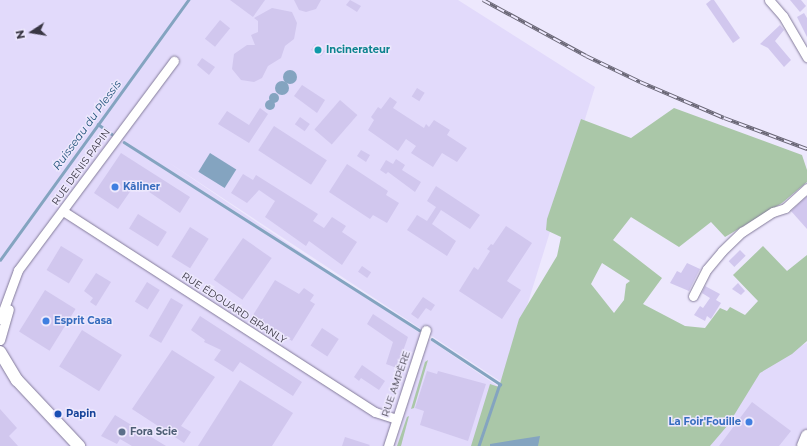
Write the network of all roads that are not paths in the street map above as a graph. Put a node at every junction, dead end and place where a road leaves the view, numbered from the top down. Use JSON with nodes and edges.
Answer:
{"nodes":[{"id":1,"x":769,"y":0,"type":"edge"},
{"id":2,"x":807,"y":57,"type":"edge"},
{"id":3,"x":174,"y":61,"type":"dead end"},
{"id":4,"x":807,"y":188,"type":"edge"},
{"id":5,"x":63,"y":211,"type":"junction"},
{"id":6,"x":10,"y":288,"type":"junction"},
{"id":7,"x":693,"y":296,"type":"dead end"},
{"id":8,"x":0,"y":318,"type":"edge"},
{"id":9,"x":426,"y":330,"type":"dead end"},
{"id":10,"x":0,"y":340,"type":"edge"},
{"id":11,"x":0,"y":352,"type":"edge"},
{"id":12,"x":0,"y":366,"type":"edge"},
{"id":13,"x":18,"y":380,"type":"junction"},
{"id":14,"x":396,"y":419,"type":"junction"},
{"id":15,"x":79,"y":446,"type":"edge"},
{"id":16,"x":388,"y":446,"type":"edge"}],
"edges":[{"from":1,"to":2,"type":"street"},
{"from":3,"to":5,"type":"street","name":"RUE DENIS PAPIN"},
{"from":4,"to":7,"type":"street"},
{"from":5,"to":6,"type":"street","name":"RUE DENIS PAPIN"},
{"from":5,"to":14,"type":"street","name":"RUE ÉDOUARD BRANLY"},
{"from":6,"to":8,"type":"street","name":"RUE DENIS PAPIN"},
{"from":6,"to":10,"type":"street","name":"RUE DENIS PAPIN"},
{"from":9,"to":14,"type":"street","name":"RUE AMPÈRE"},
{"from":11,"to":13,"type":"main road"},
{"from":12,"to":13,"type":"main road"},
{"from":13,"to":15,"type":"main road"},
{"from":14,"to":16,"type":"street","name":"RUE AMPÈRE"}]}
